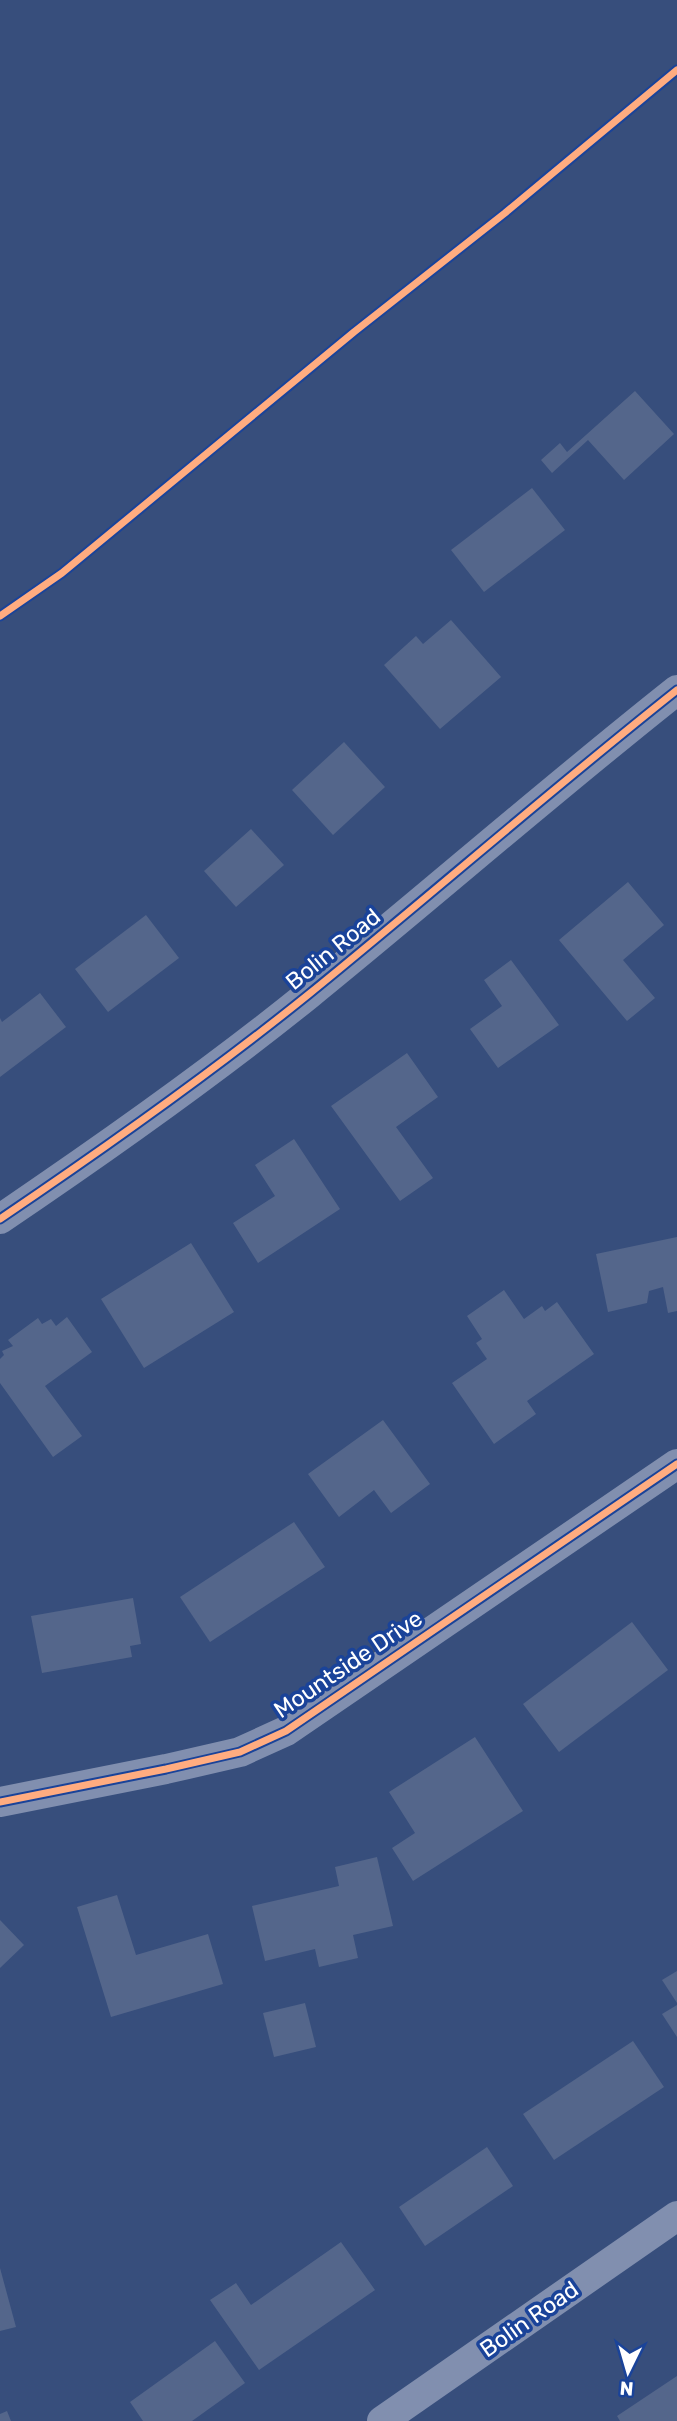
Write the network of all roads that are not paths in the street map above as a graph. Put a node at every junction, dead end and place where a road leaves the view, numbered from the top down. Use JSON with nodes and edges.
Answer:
{"nodes":[{"id":1,"x":677,"y":690,"type":"edge"},
{"id":2,"x":0,"y":1219,"type":"edge"},
{"id":3,"x":677,"y":1464,"type":"edge"},
{"id":4,"x":0,"y":1802,"type":"edge"},
{"id":5,"x":677,"y":2216,"type":"edge"},
{"id":6,"x":382,"y":2421,"type":"edge"}],
"edges":[{"from":1,"to":2,"type":"street","name":"Bolin Road"},
{"from":3,"to":4,"type":"street","name":"Mountside Drive"},
{"from":5,"to":6,"type":"street","name":"Bolin Road"}]}
